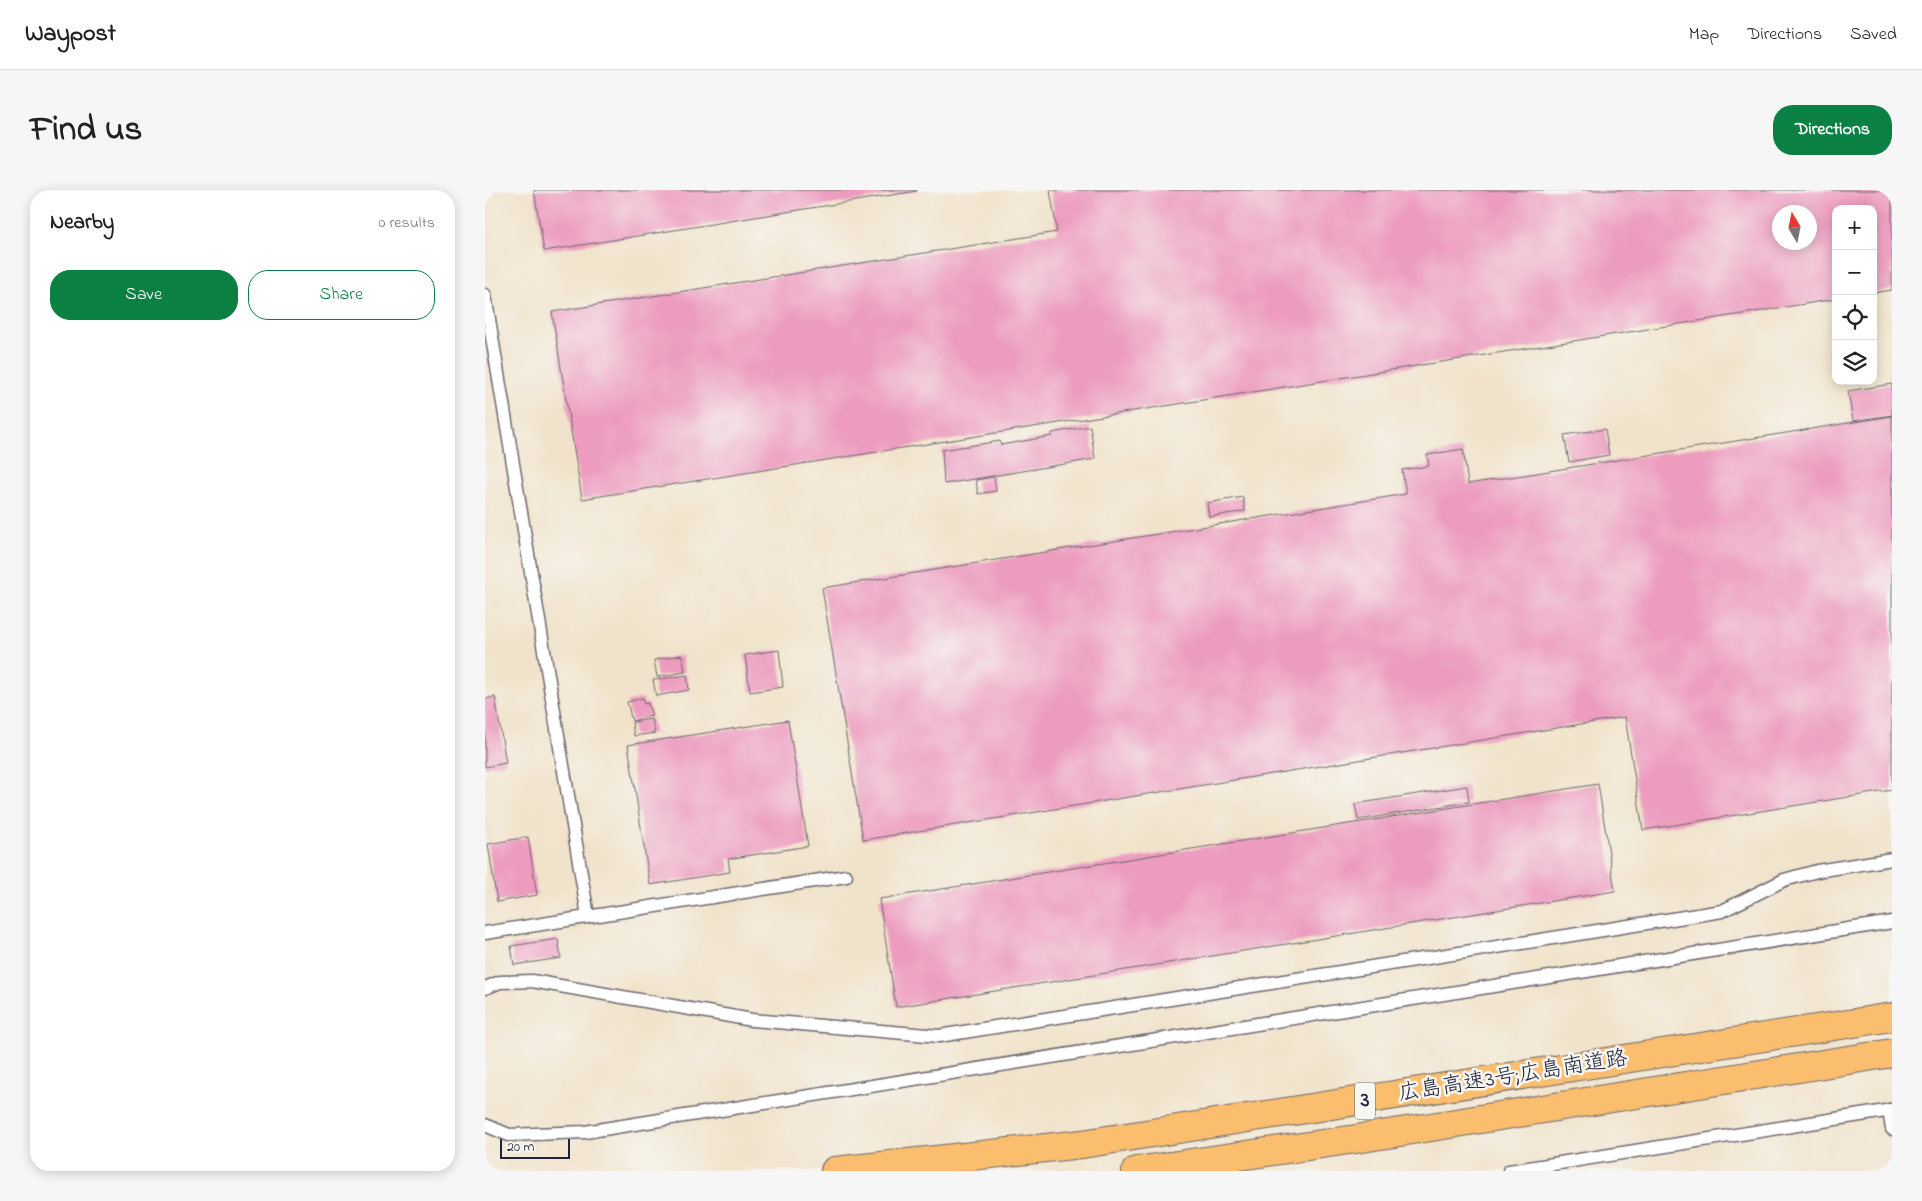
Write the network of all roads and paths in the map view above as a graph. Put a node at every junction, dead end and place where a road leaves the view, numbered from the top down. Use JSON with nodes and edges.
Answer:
{"nodes":[{"id":1,"x":485,"y":295,"type":"edge"},
{"id":2,"x":1892,"y":859,"type":"edge"},
{"id":3,"x":846,"y":876,"type":"dead end"},
{"id":4,"x":588,"y":916,"type":"junction"},
{"id":5,"x":1892,"y":922,"type":"edge"},
{"id":6,"x":485,"y":933,"type":"edge"},
{"id":7,"x":485,"y":988,"type":"edge"},
{"id":8,"x":1892,"y":1017,"type":"edge"},
{"id":9,"x":1892,"y":1053,"type":"edge"},
{"id":10,"x":1891,"y":1110,"type":"edge"},
{"id":11,"x":485,"y":1126,"type":"edge"},
{"id":12,"x":1892,"y":1128,"type":"edge"},
{"id":13,"x":1544,"y":1168,"type":"edge"},
{"id":14,"x":835,"y":1171,"type":"edge"},
{"id":15,"x":1136,"y":1171,"type":"edge"},
{"id":16,"x":1509,"y":1171,"type":"edge"}],
"edges":[{"from":1,"to":4,"type":"lane"},
{"from":2,"to":7,"type":"lane"},
{"from":3,"to":4,"type":"lane"},
{"from":4,"to":6,"type":"lane"},
{"from":5,"to":11,"type":"lane"},
{"from":8,"to":14,"type":"highway","name":"広島高速3号;広島南道路","number":"3"},
{"from":9,"to":15,"type":"highway","name":"広島高速3号;広島南道路","number":"3"},
{"from":10,"to":12,"type":"lane"},
{"from":10,"to":13,"type":"lane"},
{"from":13,"to":16,"type":"lane"}]}
